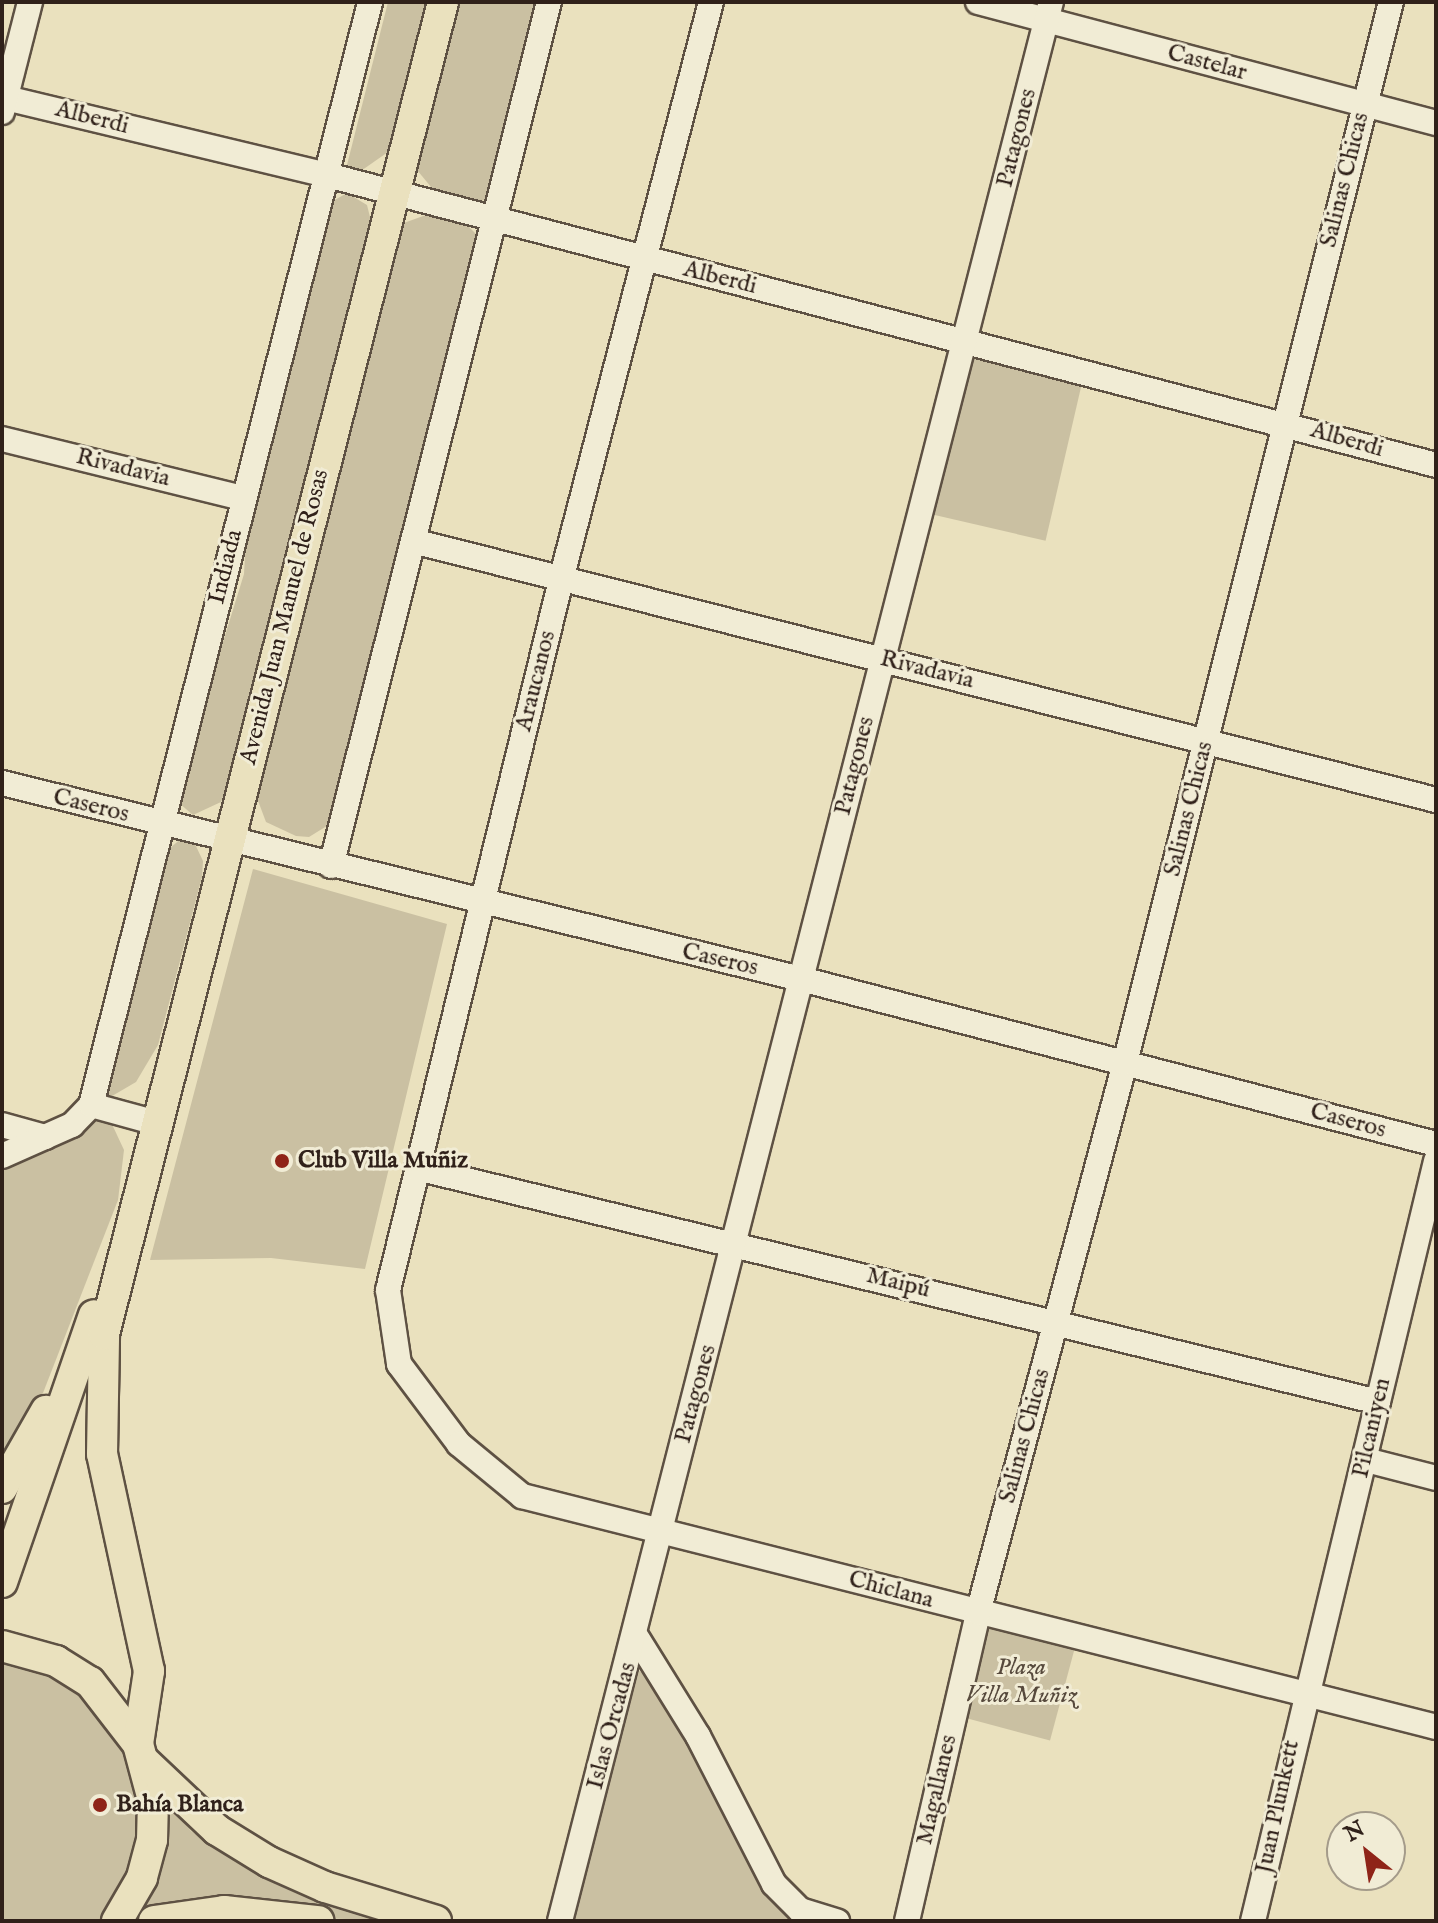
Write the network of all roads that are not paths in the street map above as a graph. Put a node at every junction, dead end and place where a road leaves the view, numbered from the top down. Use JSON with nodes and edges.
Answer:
{"nodes":[{"id":1,"x":30,"y":2,"type":"edge"},
{"id":2,"x":370,"y":2,"type":"edge"},
{"id":3,"x":443,"y":2,"type":"edge"},
{"id":4,"x":549,"y":2,"type":"edge"},
{"id":5,"x":711,"y":2,"type":"edge"},
{"id":6,"x":978,"y":2,"type":"edge"},
{"id":7,"x":1391,"y":2,"type":"edge"},
{"id":8,"x":1049,"y":11,"type":"edge"},
{"id":9,"x":3,"y":102,"type":"edge"},
{"id":10,"x":1364,"y":105,"type":"junction"},
{"id":11,"x":1436,"y":123,"type":"edge"},
{"id":12,"x":327,"y":175,"type":"junction"},
{"id":13,"x":394,"y":193,"type":"junction"},
{"id":14,"x":497,"y":219,"type":"junction"},
{"id":15,"x":647,"y":259,"type":"junction"},
{"id":16,"x":967,"y":341,"type":"junction"},
{"id":17,"x":1283,"y":422,"type":"junction"},
{"id":18,"x":2,"y":439,"type":"edge"},
{"id":19,"x":1436,"y":465,"type":"edge"},
{"id":20,"x":243,"y":498,"type":"junction"},
{"id":21,"x":417,"y":542,"type":"junction"},
{"id":22,"x":561,"y":580,"type":"junction"},
{"id":23,"x":882,"y":659,"type":"junction"},
{"id":24,"x":1207,"y":738,"type":"junction"},
{"id":25,"x":2,"y":783,"type":"edge"},
{"id":26,"x":1436,"y":800,"type":"edge"},
{"id":27,"x":162,"y":824,"type":"junction"},
{"id":28,"x":228,"y":841,"type":"junction"},
{"id":29,"x":331,"y":866,"type":"junction"},
{"id":30,"x":481,"y":904,"type":"junction"},
{"id":31,"x":801,"y":979,"type":"junction"},
{"id":32,"x":1125,"y":1063,"type":"junction"},
{"id":33,"x":91,"y":1105,"type":"junction"},
{"id":34,"x":153,"y":1122,"type":"junction"},
{"id":35,"x":2,"y":1125,"type":"edge"},
{"id":36,"x":45,"y":1137,"type":"junction"},
{"id":37,"x":1436,"y":1144,"type":"edge"},
{"id":38,"x":2,"y":1156,"type":"edge"},
{"id":39,"x":1436,"y":1161,"type":"edge"},
{"id":40,"x":417,"y":1168,"type":"junction"},
{"id":41,"x":126,"y":1231,"type":"junction"},
{"id":42,"x":737,"y":1244,"type":"junction"},
{"id":43,"x":1055,"y":1322,"type":"junction"},
{"id":44,"x":86,"y":1339,"type":"junction"},
{"id":45,"x":399,"y":1364,"type":"joint"},
{"id":46,"x":1378,"y":1402,"type":"junction"},
{"id":47,"x":1366,"y":1460,"type":"junction"},
{"id":48,"x":1436,"y":1478,"type":"edge"},
{"id":49,"x":2,"y":1488,"type":"edge"},
{"id":50,"x":659,"y":1529,"type":"junction"},
{"id":51,"x":2,"y":1582,"type":"edge"},
{"id":52,"x":978,"y":1613,"type":"junction"},
{"id":53,"x":636,"y":1636,"type":"junction"},
{"id":54,"x":2,"y":1646,"type":"edge"},
{"id":55,"x":1303,"y":1693,"type":"junction"},
{"id":56,"x":1436,"y":1727,"type":"edge"},
{"id":57,"x":141,"y":1753,"type":"junction"},
{"id":58,"x":117,"y":1921,"type":"edge"},
{"id":59,"x":154,"y":1921,"type":"edge"},
{"id":60,"x":318,"y":1921,"type":"edge"},
{"id":61,"x":436,"y":1921,"type":"edge"},
{"id":62,"x":560,"y":1921,"type":"edge"},
{"id":63,"x":837,"y":1921,"type":"edge"},
{"id":64,"x":907,"y":1921,"type":"edge"},
{"id":65,"x":1253,"y":1921,"type":"edge"}],
"edges":[{"from":1,"to":9,"type":"street"},
{"from":2,"to":12,"type":"street","name":"Indiada"},
{"from":3,"to":13,"type":"main road","name":"Avenida Juan Manuel de Rosas"},
{"from":4,"to":14,"type":"street"},
{"from":5,"to":15,"type":"street","name":"Araucanos"},
{"from":6,"to":8,"type":"street","name":"Castelar"},
{"from":7,"to":10,"type":"street","name":"Salinas Chicas"},
{"from":8,"to":10,"type":"street","name":"Castelar"},
{"from":8,"to":16,"type":"street","name":"Patagones"},
{"from":9,"to":12,"type":"street","name":"Alberdi"},
{"from":10,"to":11,"type":"street","name":"Castelar"},
{"from":10,"to":17,"type":"street","name":"Salinas Chicas"},
{"from":12,"to":13,"type":"street","name":"Alberdi"},
{"from":12,"to":20,"type":"street","name":"Indiada"},
{"from":13,"to":14,"type":"street","name":"Alberdi"},
{"from":13,"to":28,"type":"main road","name":"Avenida Juan Manuel de Rosas"},
{"from":14,"to":15,"type":"street","name":"Alberdi"},
{"from":14,"to":21,"type":"street"},
{"from":15,"to":16,"type":"street","name":"Alberdi"},
{"from":15,"to":22,"type":"street","name":"Araucanos"},
{"from":16,"to":17,"type":"street","name":"Alberdi"},
{"from":16,"to":23,"type":"street","name":"Patagones"},
{"from":17,"to":19,"type":"street","name":"Alberdi"},
{"from":17,"to":24,"type":"street","name":"Salinas Chicas"},
{"from":18,"to":20,"type":"street","name":"Rivadavia"},
{"from":20,"to":27,"type":"street","name":"Indiada"},
{"from":21,"to":22,"type":"street","name":"Rivadavia"},
{"from":21,"to":29,"type":"street"},
{"from":22,"to":23,"type":"street","name":"Rivadavia"},
{"from":22,"to":30,"type":"street","name":"Araucanos"},
{"from":23,"to":24,"type":"street","name":"Rivadavia"},
{"from":23,"to":31,"type":"street","name":"Patagones"},
{"from":24,"to":26,"type":"street","name":"Rivadavia"},
{"from":24,"to":32,"type":"street","name":"Salinas Chicas"},
{"from":25,"to":27,"type":"street","name":"Caseros"},
{"from":27,"to":28,"type":"street","name":"Caseros"},
{"from":27,"to":33,"type":"street","name":"Indiada"},
{"from":28,"to":29,"type":"street","name":"Caseros"},
{"from":28,"to":34,"type":"main road","name":"Avenida Juan Manuel de Rosas"},
{"from":29,"to":30,"type":"street","name":"Caseros"},
{"from":30,"to":31,"type":"street","name":"Caseros"},
{"from":30,"to":40,"type":"street","name":"Araucanos"},
{"from":31,"to":32,"type":"street","name":"Caseros"},
{"from":31,"to":42,"type":"street","name":"Patagones"},
{"from":32,"to":37,"type":"street","name":"Caseros"},
{"from":32,"to":43,"type":"street","name":"Salinas Chicas"},
{"from":33,"to":34,"type":"street"},
{"from":33,"to":36,"type":"street","name":"Indiada"},
{"from":34,"to":41,"type":"main road","name":"Avenida Juan Manuel de Rosas"},
{"from":35,"to":36,"type":"street"},
{"from":36,"to":38,"type":"street"},
{"from":39,"to":46,"type":"street","name":"Pilcaniyen"},
{"from":40,"to":42,"type":"street","name":"Maipú"},
{"from":40,"to":45,"type":"street","name":"Araucanos"},
{"from":41,"to":44,"type":"main road","name":"Avenida Juan Manuel de Rosas"},
{"from":41,"to":57,"type":"main road","name":"Avenida Juan Manuel de Rosas"},
{"from":42,"to":43,"type":"street","name":"Maipú"},
{"from":42,"to":50,"type":"street","name":"Patagones"},
{"from":43,"to":46,"type":"street","name":"Maipú"},
{"from":43,"to":52,"type":"street","name":"Salinas Chicas"},
{"from":44,"to":49,"type":"main road"},
{"from":44,"to":51,"type":"main road","name":"Avenida Juan Manuel de Rosas"},
{"from":45,"to":50,"type":"street","name":"Chiclana"},
{"from":46,"to":47,"type":"street","name":"Pilcaniyen"},
{"from":47,"to":48,"type":"street"},
{"from":47,"to":55,"type":"street","name":"Pilcaniyen"},
{"from":50,"to":52,"type":"street","name":"Chiclana"},
{"from":50,"to":53,"type":"street","name":"Islas Orcadas"},
{"from":52,"to":55,"type":"street","name":"Chiclana"},
{"from":52,"to":64,"type":"street","name":"Magallanes"},
{"from":53,"to":62,"type":"street","name":"Islas Orcadas"},
{"from":53,"to":63,"type":"street"},
{"from":54,"to":57,"type":"main road"},
{"from":55,"to":56,"type":"street","name":"Chiclana"},
{"from":55,"to":65,"type":"street","name":"Juan Plunkett"},
{"from":57,"to":58,"type":"main road","name":"Avenida Juan Manuel de Rosas"},
{"from":57,"to":61,"type":"main road"},
{"from":59,"to":60,"type":"main road"}]}
